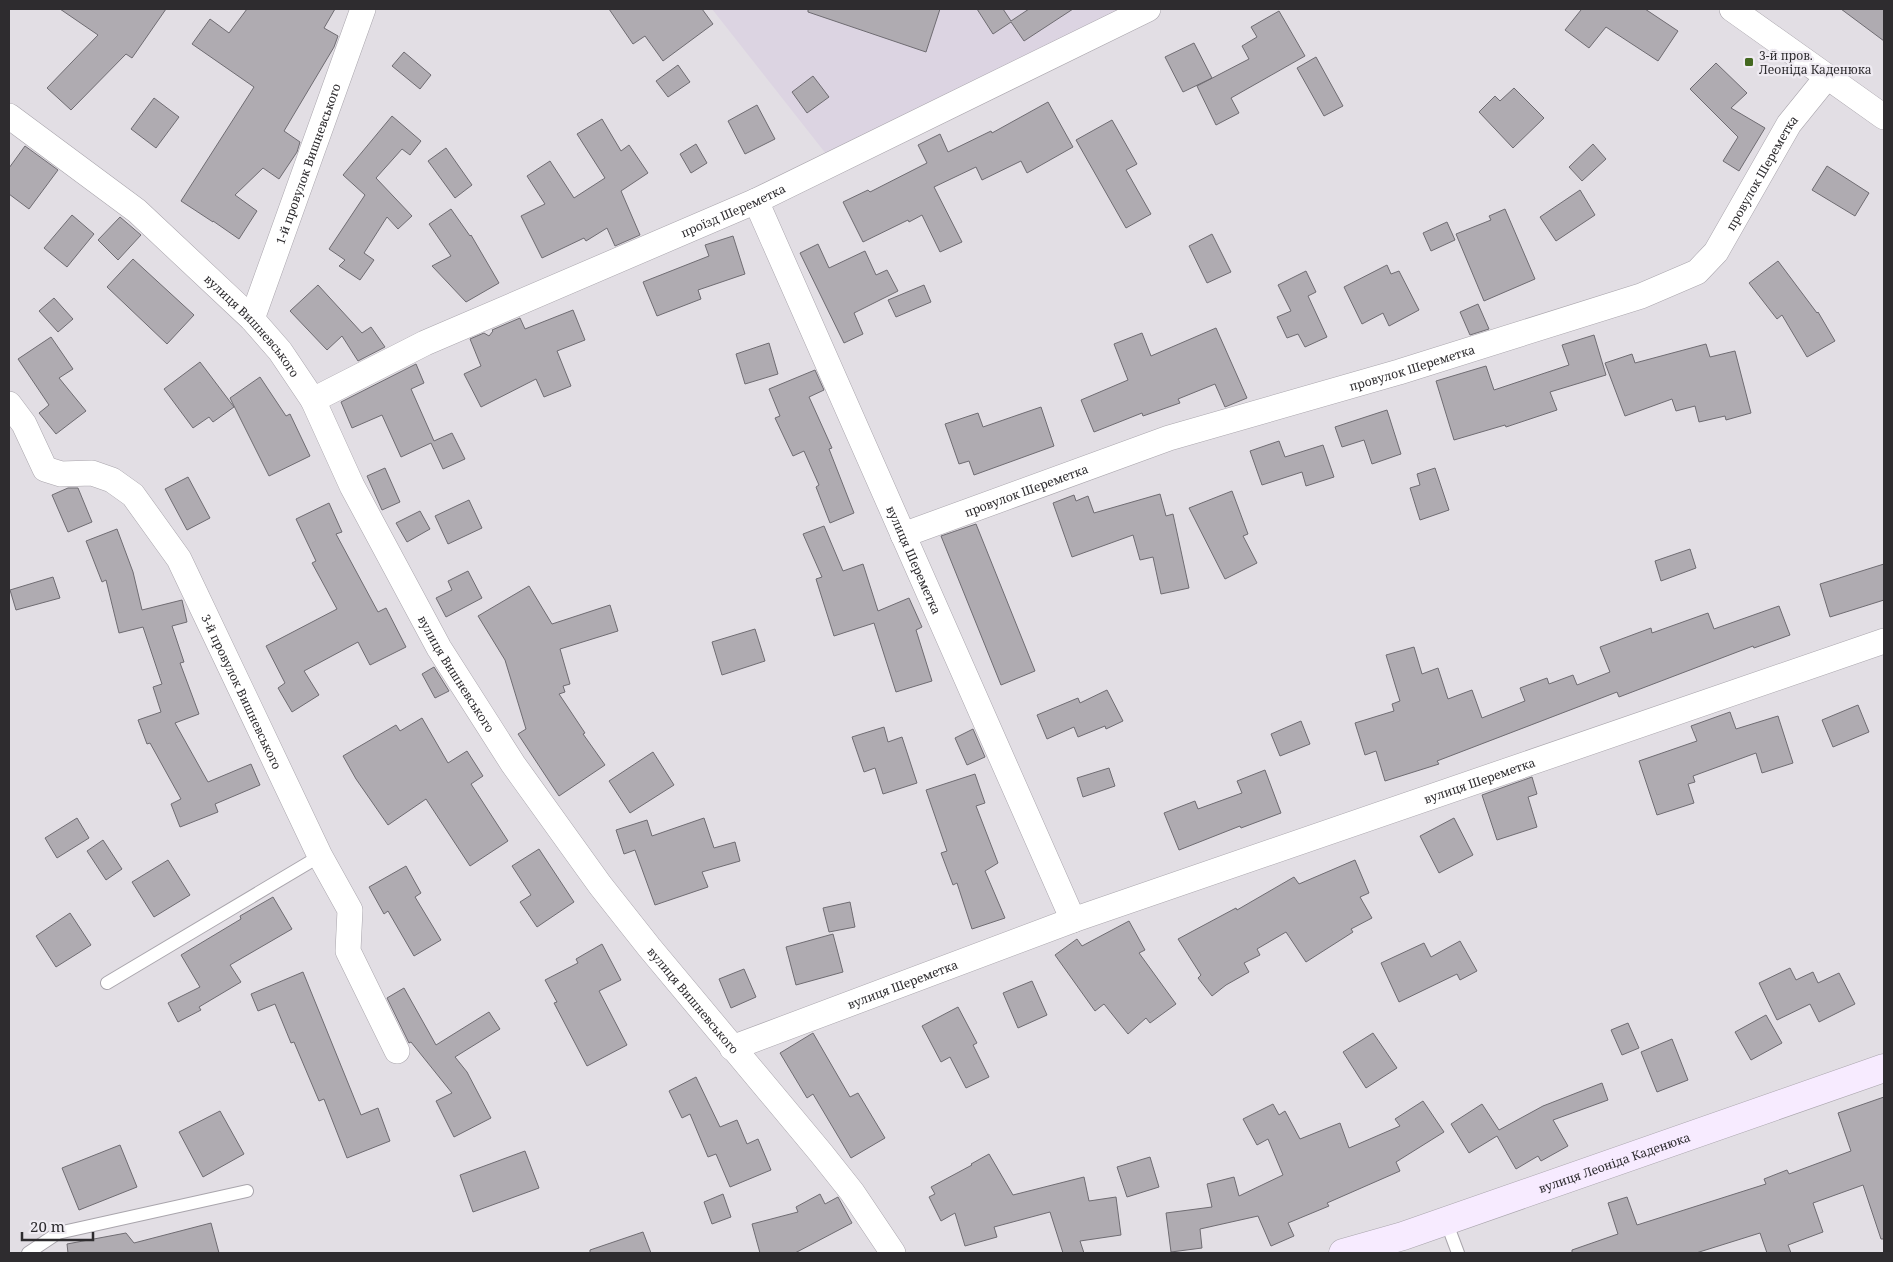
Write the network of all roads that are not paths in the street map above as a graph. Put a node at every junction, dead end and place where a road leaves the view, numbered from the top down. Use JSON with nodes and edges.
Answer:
{"nodes":[{"id":1,"x":363,"y":9,"type":"edge"},
{"id":2,"x":1148,"y":9,"type":"edge"},
{"id":3,"x":1732,"y":9,"type":"edge"},
{"id":4,"x":1827,"y":77,"type":"junction"},
{"id":5,"x":9,"y":116,"type":"edge"},
{"id":6,"x":1884,"y":118,"type":"edge"},
{"id":7,"x":756,"y":201,"type":"junction"},
{"id":8,"x":252,"y":319,"type":"junction"},
{"id":9,"x":313,"y":400,"type":"junction"},
{"id":10,"x":9,"y":404,"type":"edge"},
{"id":11,"x":903,"y":535,"type":"junction"},
{"id":12,"x":1884,"y":641,"type":"edge"},
{"id":13,"x":320,"y":856,"type":"junction"},
{"id":14,"x":1073,"y":920,"type":"junction"},
{"id":15,"x":107,"y":983,"type":"dead end"},
{"id":16,"x":732,"y":1048,"type":"junction"},
{"id":17,"x":397,"y":1051,"type":"dead end"},
{"id":18,"x":1884,"y":1068,"type":"edge"},
{"id":19,"x":247,"y":1190,"type":"dead end"},
{"id":20,"x":1446,"y":1221,"type":"junction"},
{"id":21,"x":1402,"y":1245,"type":"edge"},
{"id":22,"x":28,"y":1253,"type":"edge"},
{"id":23,"x":893,"y":1253,"type":"edge"},
{"id":24,"x":1343,"y":1253,"type":"edge"},
{"id":25,"x":1458,"y":1253,"type":"edge"}],
"edges":[{"from":1,"to":8,"type":"street","name":"1-й провулок Вишневського"},
{"from":2,"to":7,"type":"street","name":"проїзд Шереметка"},
{"from":3,"to":4,"type":"street"},
{"from":4,"to":6,"type":"street"},
{"from":4,"to":11,"type":"street","name":"провулок Шереметка"},
{"from":5,"to":8,"type":"street","name":"вулиця Вишневського"},
{"from":7,"to":9,"type":"street","name":"проїзд Шереметка"},
{"from":7,"to":11,"type":"street","name":"вулиця Шереметка"},
{"from":8,"to":9,"type":"street","name":"вулиця Вишневського"},
{"from":9,"to":16,"type":"street","name":"вулиця Вишневського"},
{"from":10,"to":13,"type":"street","name":"3-й провулок Вишневського"},
{"from":11,"to":14,"type":"street","name":"вулиця Шереметка"},
{"from":12,"to":14,"type":"street","name":"вулиця Шереметка"},
{"from":13,"to":15,"type":"lane"},
{"from":13,"to":17,"type":"street","name":"3-й провулок Вишневського"},
{"from":14,"to":16,"type":"street","name":"вулиця Шереметка"},
{"from":16,"to":23,"type":"street","name":"вулиця Вишневського"},
{"from":18,"to":20,"type":"street","name":"вулиця Леоніда Каденюка"},
{"from":19,"to":22,"type":"lane"},
{"from":20,"to":21,"type":"street","name":"вулиця Леоніда Каденюка"},
{"from":20,"to":25,"type":"lane"},
{"from":21,"to":24,"type":"street","name":"вулиця Леоніда Каденюка"}]}
